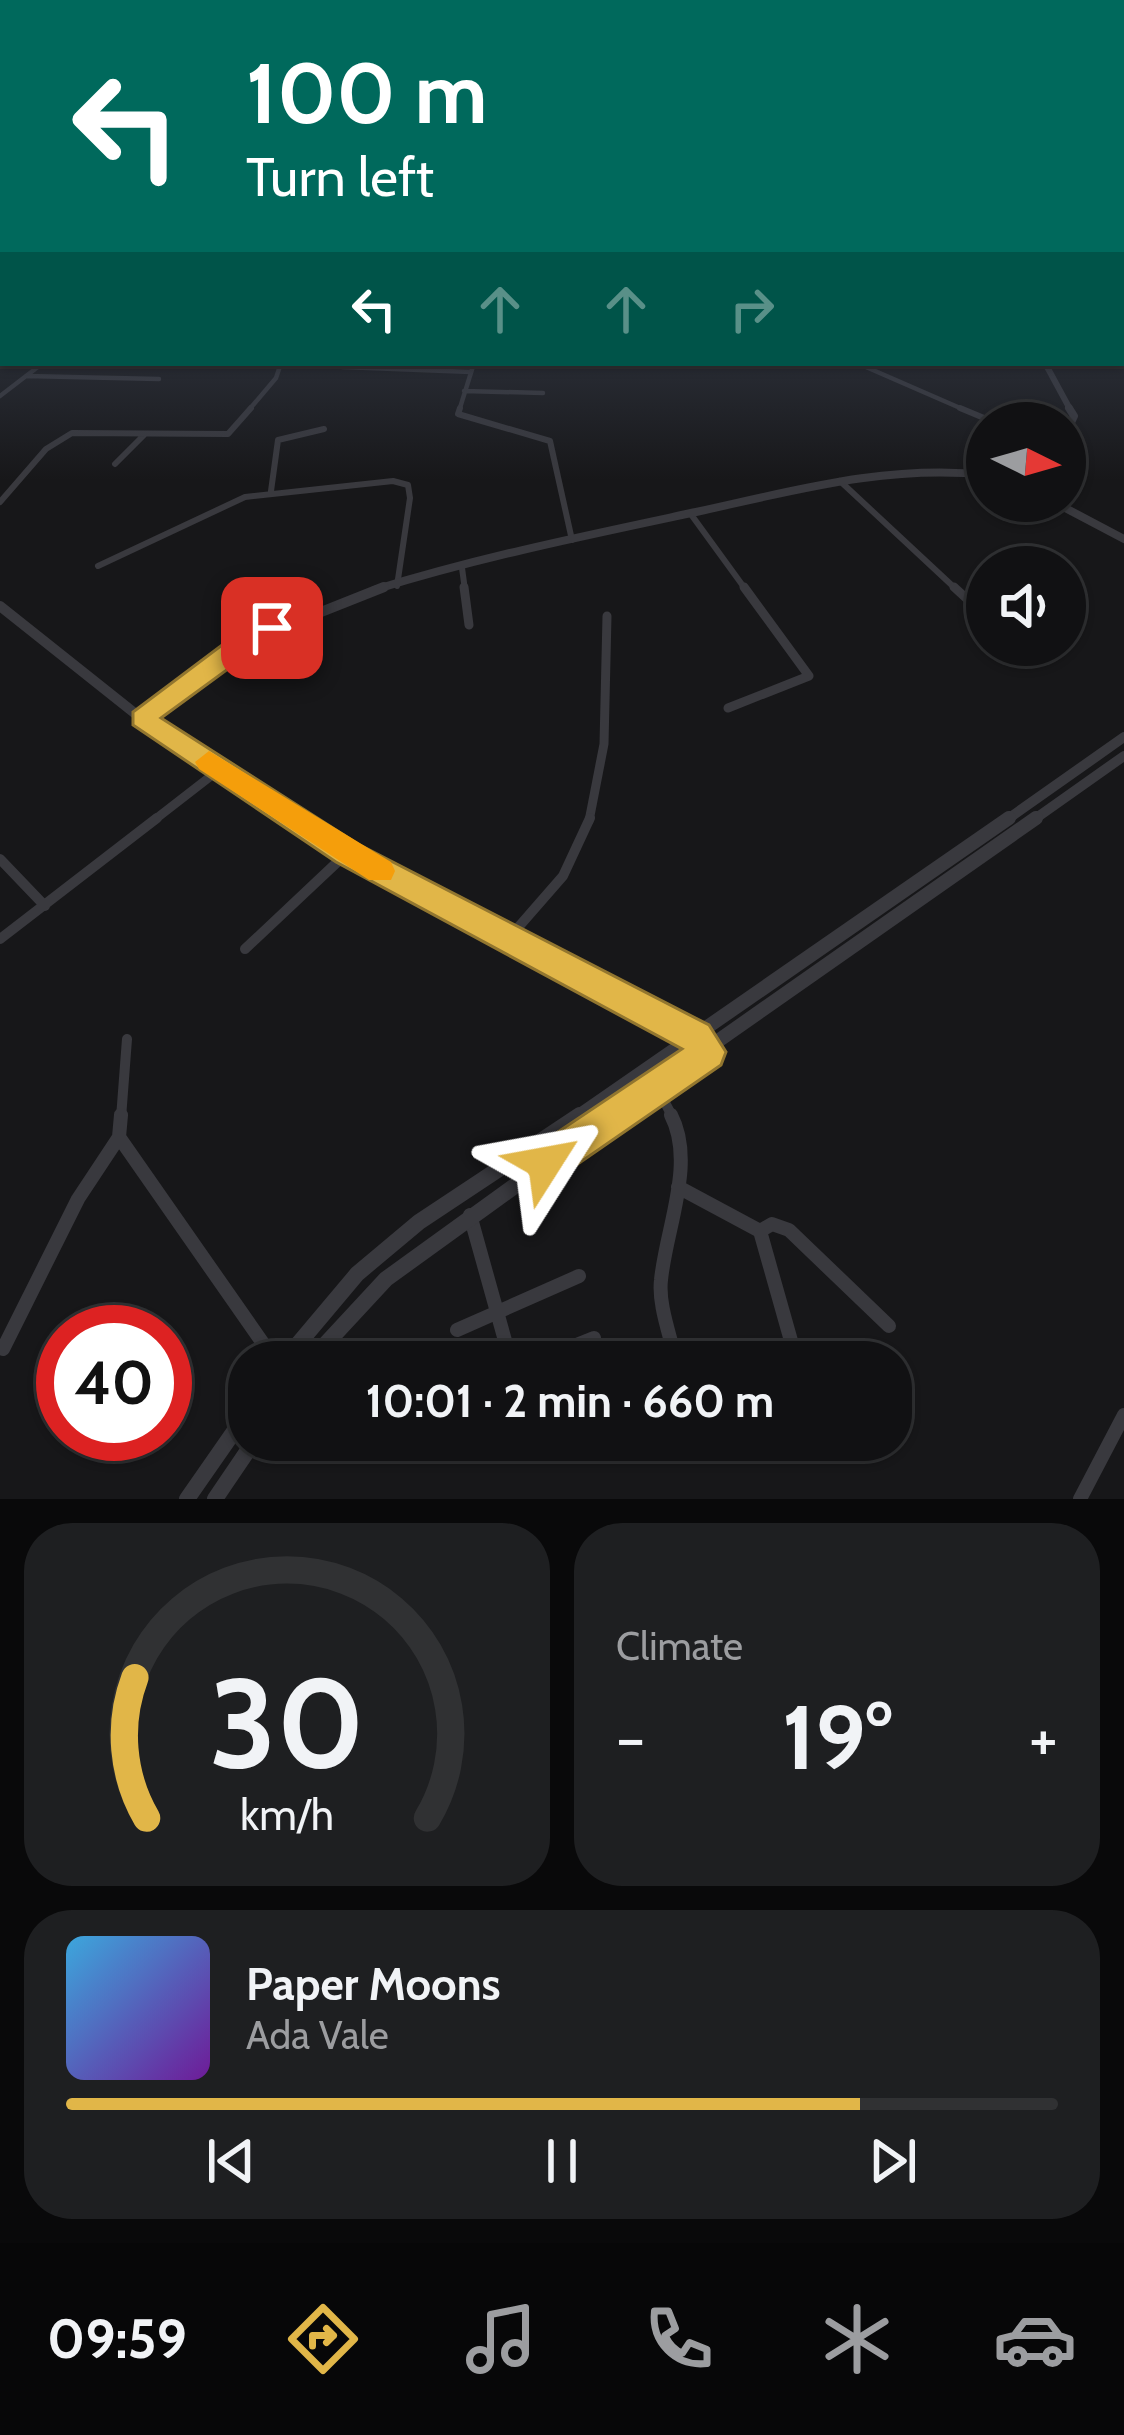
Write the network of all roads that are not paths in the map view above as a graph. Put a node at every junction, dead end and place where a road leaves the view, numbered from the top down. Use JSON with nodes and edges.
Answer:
{"nodes":[{"id":1,"x":39,"y":366,"type":"edge"},
{"id":2,"x":280,"y":366,"type":"edge"},
{"id":3,"x":1047,"y":366,"type":"edge"},
{"id":4,"x":342,"y":367,"type":"dead end"},
{"id":5,"x":866,"y":367,"type":"dead end"},
{"id":6,"x":472,"y":368,"type":"edge"},
{"id":7,"x":26,"y":376,"type":"junction"},
{"id":8,"x":159,"y":379,"type":"dead end"},
{"id":9,"x":464,"y":391,"type":"junction"},
{"id":10,"x":543,"y":393,"type":"dead end"},
{"id":11,"x":0,"y":396,"type":"edge"},
{"id":12,"x":1066,"y":402,"type":"edge"},
{"id":13,"x":966,"y":410,"type":"edge"},
{"id":14,"x":324,"y":429,"type":"dead end"},
{"id":15,"x":145,"y":433,"type":"junction"},
{"id":16,"x":115,"y":464,"type":"dead end"},
{"id":17,"x":966,"y":470,"type":"edge"},
{"id":18,"x":840,"y":482,"type":"junction"},
{"id":19,"x":271,"y":491,"type":"junction"},
{"id":20,"x":0,"y":502,"type":"edge"},
{"id":21,"x":690,"y":513,"type":"junction"},
{"id":22,"x":1086,"y":519,"type":"edge"},
{"id":23,"x":572,"y":539,"type":"junction"},
{"id":24,"x":1124,"y":539,"type":"edge"},
{"id":25,"x":98,"y":566,"type":"dead end"},
{"id":26,"x":462,"y":568,"type":"junction"},
{"id":27,"x":397,"y":586,"type":"junction"},
{"id":28,"x":966,"y":598,"type":"edge"},
{"id":29,"x":0,"y":606,"type":"edge"},
{"id":30,"x":607,"y":616,"type":"dead end"},
{"id":31,"x":469,"y":625,"type":"dead end"},
{"id":32,"x":728,"y":708,"type":"dead end"},
{"id":33,"x":142,"y":718,"type":"junction"},
{"id":34,"x":1124,"y":737,"type":"edge"},
{"id":35,"x":1124,"y":757,"type":"edge"},
{"id":36,"x":220,"y":769,"type":"junction"},
{"id":37,"x":347,"y":853,"type":"junction"},
{"id":38,"x":0,"y":859,"type":"edge"},
{"id":39,"x":44,"y":906,"type":"junction"},
{"id":40,"x":0,"y":939,"type":"edge"},
{"id":41,"x":508,"y":939,"type":"junction"},
{"id":42,"x":245,"y":949,"type":"dead end"},
{"id":43,"x":697,"y":1037,"type":"junction"},
{"id":44,"x":127,"y":1039,"type":"dead end"},
{"id":45,"x":708,"y":1052,"type":"junction"},
{"id":46,"x":657,"y":1087,"type":"junction"},
{"id":47,"x":119,"y":1137,"type":"junction"},
{"id":48,"x":678,"y":1187,"type":"junction"},
{"id":49,"x":470,"y":1215,"type":"junction"},
{"id":50,"x":760,"y":1231,"type":"junction"},
{"id":51,"x":579,"y":1276,"type":"dead end"},
{"id":52,"x":498,"y":1309,"type":"junction"},
{"id":53,"x":890,"y":1326,"type":"dead end"},
{"id":54,"x":457,"y":1330,"type":"dead end"},
{"id":55,"x":593,"y":1337,"type":"dead end"},
{"id":56,"x":265,"y":1341,"type":"edge"},
{"id":57,"x":298,"y":1341,"type":"edge"},
{"id":58,"x":328,"y":1341,"type":"edge"},
{"id":59,"x":506,"y":1341,"type":"edge"},
{"id":60,"x":584,"y":1341,"type":"edge"},
{"id":61,"x":671,"y":1341,"type":"edge"},
{"id":62,"x":790,"y":1341,"type":"edge"},
{"id":63,"x":3,"y":1349,"type":"dead end"},
{"id":64,"x":1124,"y":1415,"type":"edge"},
{"id":65,"x":228,"y":1440,"type":"edge"},
{"id":66,"x":241,"y":1461,"type":"edge"},
{"id":67,"x":187,"y":1499,"type":"edge"},
{"id":68,"x":215,"y":1499,"type":"edge"},
{"id":69,"x":1080,"y":1499,"type":"edge"}],
"edges":[{"from":1,"to":7,"type":"street"},
{"from":2,"to":15,"type":"street"},
{"from":3,"to":12,"type":"street"},
{"from":4,"to":6,"type":"street"},
{"from":5,"to":13,"type":"street"},
{"from":6,"to":9,"type":"street"},
{"from":7,"to":8,"type":"street"},
{"from":7,"to":11,"type":"street"},
{"from":9,"to":10,"type":"street"},
{"from":9,"to":23,"type":"street"},
{"from":14,"to":19,"type":"street"},
{"from":15,"to":16,"type":"street"},
{"from":15,"to":20,"type":"street"},
{"from":17,"to":18,"type":"street"},
{"from":18,"to":21,"type":"street"},
{"from":18,"to":28,"type":"street"},
{"from":19,"to":25,"type":"street"},
{"from":19,"to":27,"type":"street"},
{"from":21,"to":23,"type":"street"},
{"from":21,"to":32,"type":"street"},
{"from":22,"to":24,"type":"street"},
{"from":23,"to":26,"type":"street"},
{"from":26,"to":27,"type":"street"},
{"from":26,"to":31,"type":"street"},
{"from":27,"to":33,"type":"street"},
{"from":29,"to":33,"type":"street"},
{"from":30,"to":41,"type":"street"},
{"from":33,"to":36,"type":"street"},
{"from":34,"to":43,"type":"street"},
{"from":35,"to":45,"type":"street"},
{"from":36,"to":37,"type":"street"},
{"from":36,"to":39,"type":"street"},
{"from":37,"to":41,"type":"street"},
{"from":37,"to":42,"type":"street"},
{"from":38,"to":39,"type":"street"},
{"from":39,"to":40,"type":"street"},
{"from":41,"to":43,"type":"street"},
{"from":43,"to":45,"type":"street"},
{"from":43,"to":57,"type":"street"},
{"from":44,"to":47,"type":"street"},
{"from":45,"to":46,"type":"street"},
{"from":46,"to":48,"type":"street"},
{"from":46,"to":49,"type":"street"},
{"from":47,"to":56,"type":"street"},
{"from":47,"to":63,"type":"street"},
{"from":48,"to":50,"type":"street"},
{"from":48,"to":61,"type":"street"},
{"from":49,"to":52,"type":"street"},
{"from":49,"to":58,"type":"street"},
{"from":50,"to":53,"type":"street"},
{"from":50,"to":62,"type":"street"},
{"from":51,"to":52,"type":"street"},
{"from":52,"to":54,"type":"street"},
{"from":52,"to":59,"type":"street"},
{"from":55,"to":60,"type":"street"},
{"from":64,"to":69,"type":"street"},
{"from":65,"to":67,"type":"street"},
{"from":66,"to":68,"type":"street"}]}
